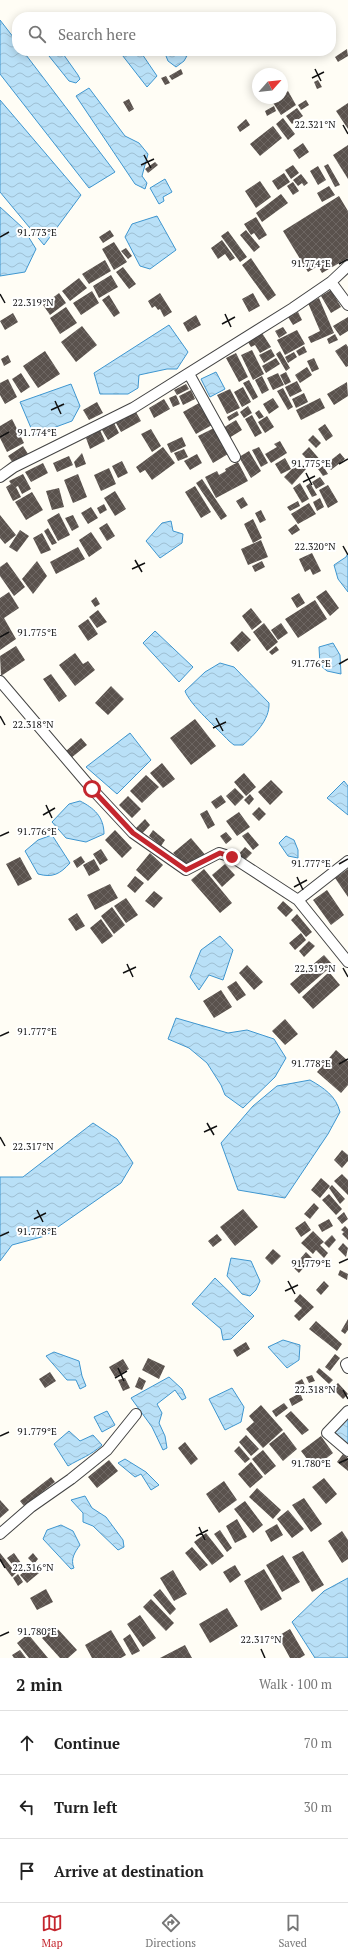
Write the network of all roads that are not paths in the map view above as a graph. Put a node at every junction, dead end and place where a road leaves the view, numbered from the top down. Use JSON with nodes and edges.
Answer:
{"nodes":[{"id":1,"x":348,"y":266,"type":"edge"},
{"id":2,"x":331,"y":282,"type":"junction"},
{"id":3,"x":348,"y":305,"type":"edge"},
{"id":4,"x":189,"y":374,"type":"junction"},
{"id":5,"x":235,"y":458,"type":"dead end"},
{"id":6,"x":0,"y":477,"type":"edge"},
{"id":7,"x":0,"y":681,"type":"edge"},
{"id":8,"x":348,"y":862,"type":"edge"},
{"id":9,"x":298,"y":900,"type":"junction"},
{"id":10,"x":348,"y":962,"type":"edge"},
{"id":11,"x":348,"y":1363,"type":"edge"},
{"id":12,"x":348,"y":1368,"type":"edge"},
{"id":13,"x":348,"y":1411,"type":"edge"},
{"id":14,"x":136,"y":1414,"type":"dead end"},
{"id":15,"x":348,"y":1451,"type":"edge"},
{"id":16,"x":0,"y":1534,"type":"edge"}],
"edges":[{"from":1,"to":2,"type":"street"},
{"from":2,"to":3,"type":"street"},
{"from":2,"to":4,"type":"street"},
{"from":4,"to":5,"type":"street"},
{"from":4,"to":6,"type":"street"},
{"from":7,"to":9,"type":"street"},
{"from":8,"to":9,"type":"street"},
{"from":9,"to":10,"type":"street"},
{"from":11,"to":12,"type":"street"},
{"from":13,"to":15,"type":"street"},
{"from":14,"to":16,"type":"street"}]}
